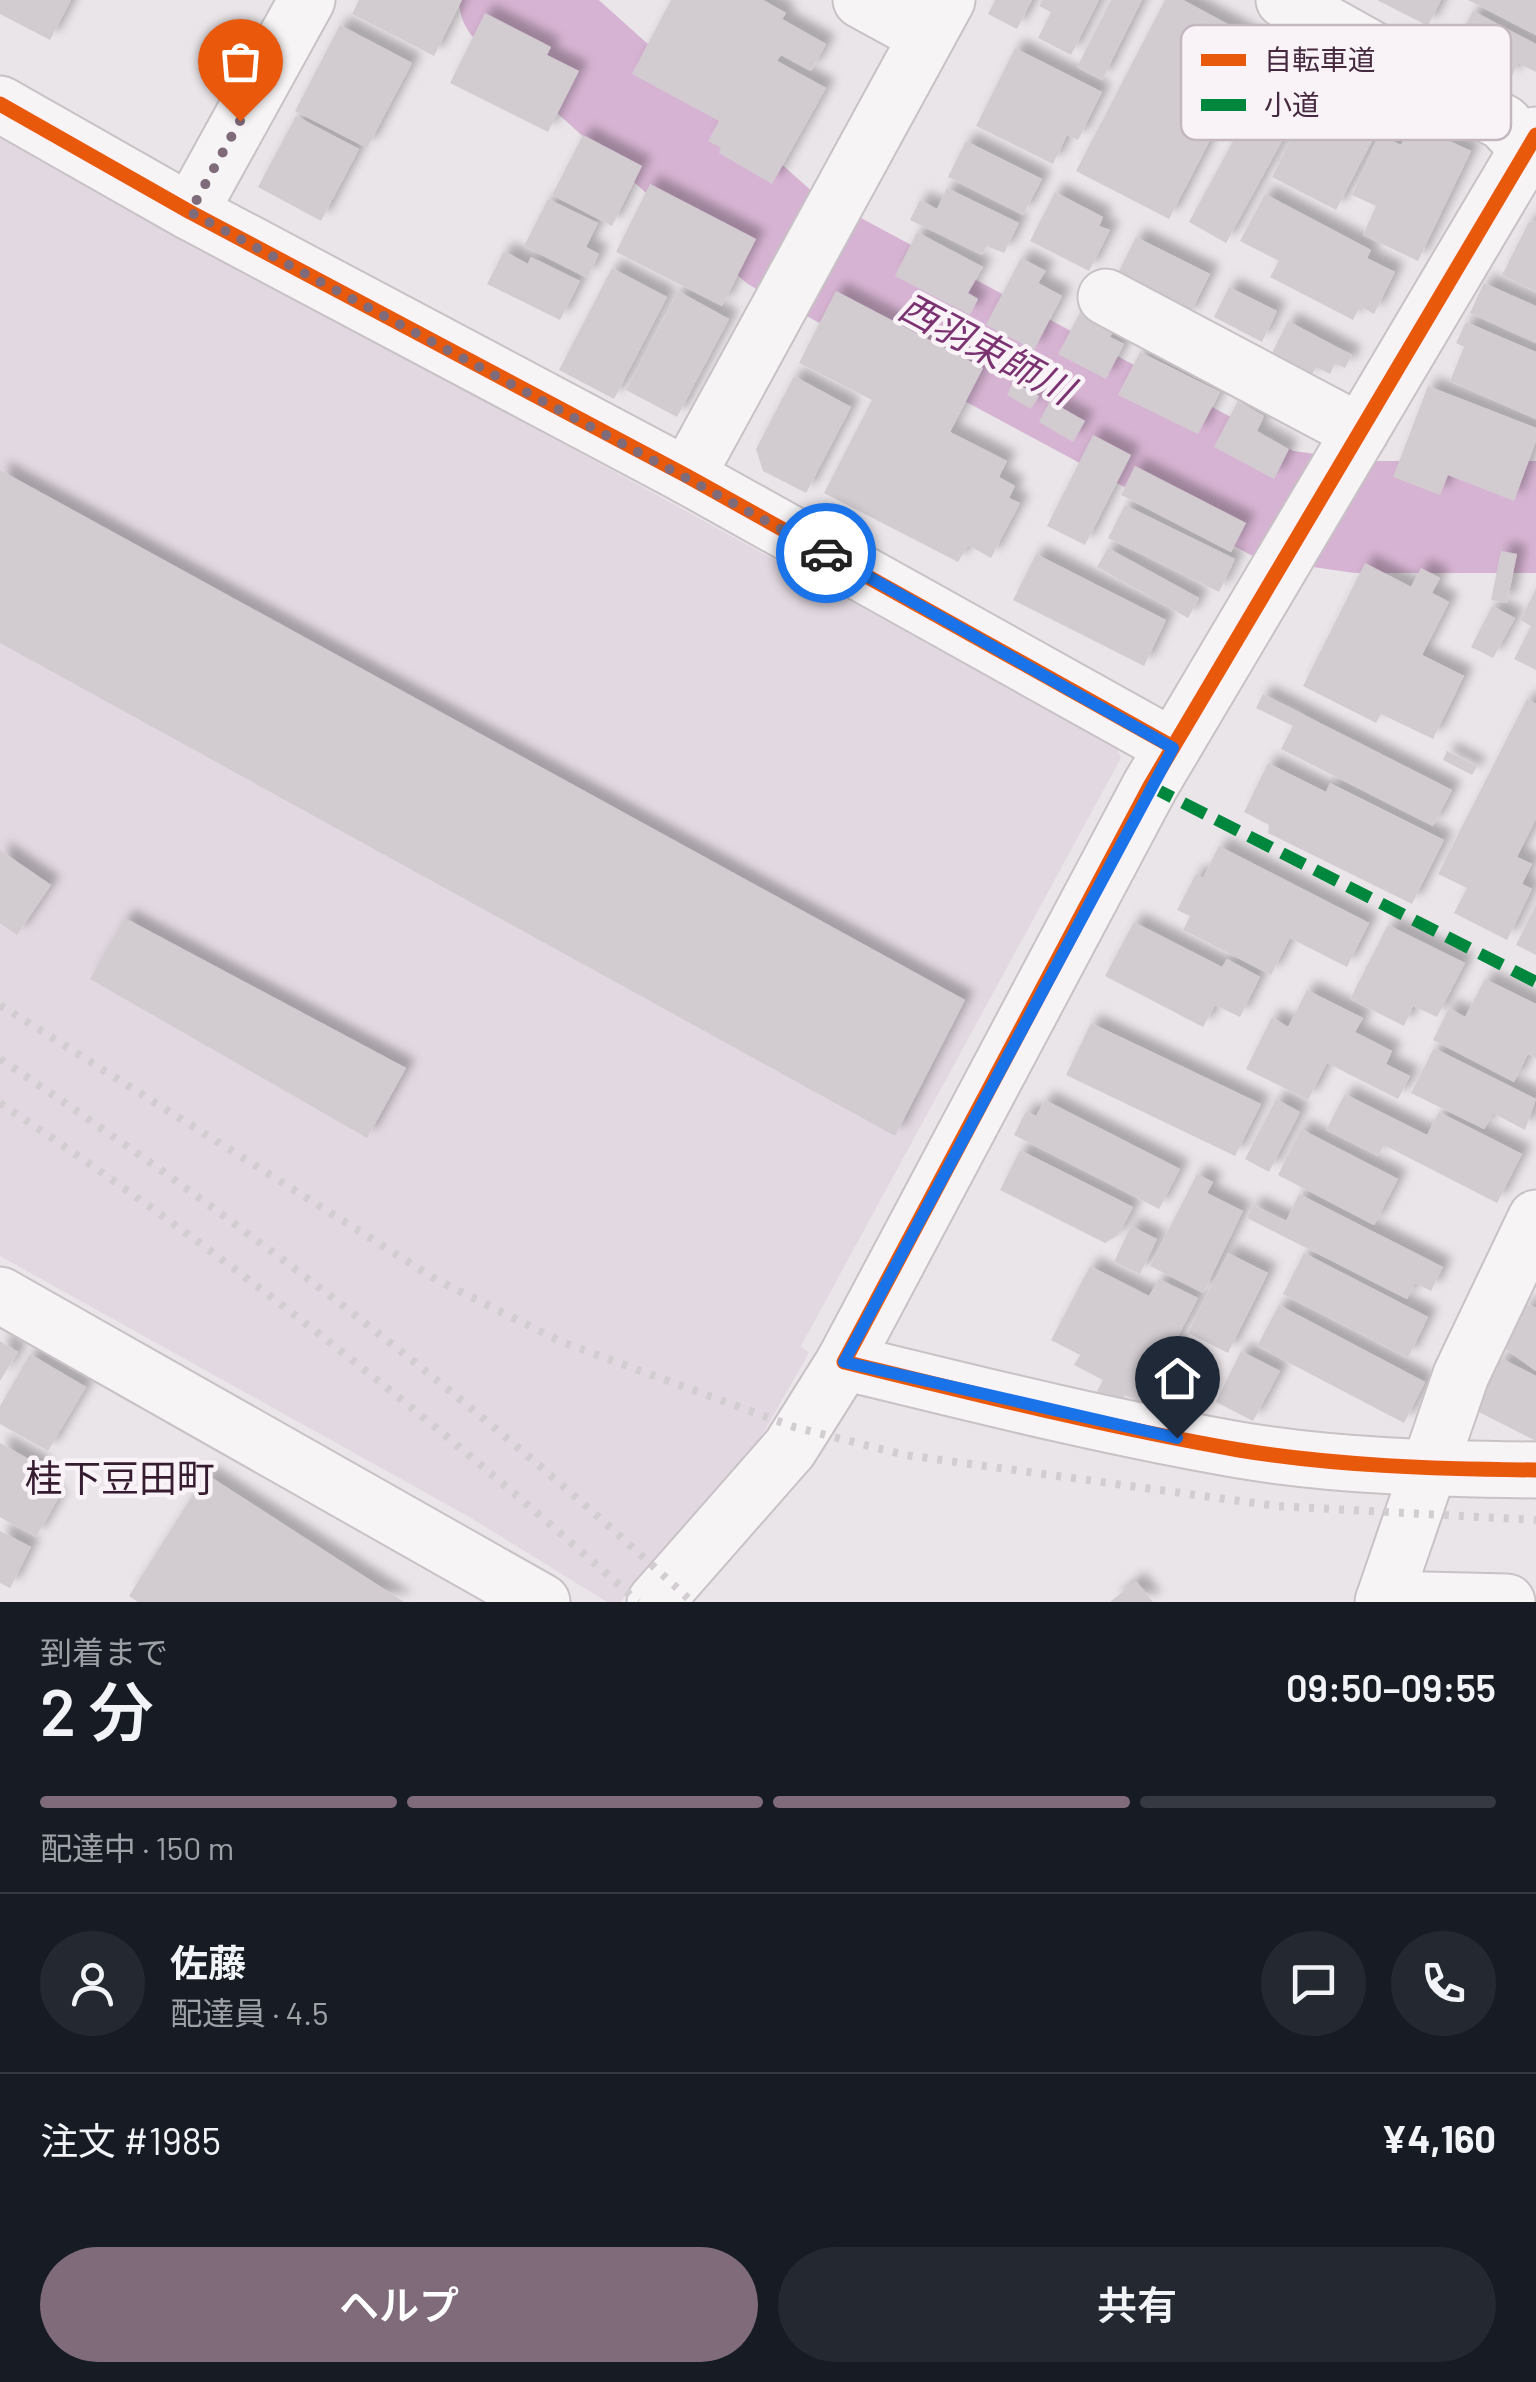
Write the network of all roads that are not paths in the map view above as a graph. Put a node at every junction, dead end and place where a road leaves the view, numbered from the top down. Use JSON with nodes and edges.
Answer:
{"nodes":[{"id":1,"x":307,"y":0,"type":"edge"},
{"id":2,"x":861,"y":0,"type":"edge"},
{"id":3,"x":1284,"y":0,"type":"edge"},
{"id":4,"x":937,"y":18,"type":"edge"},
{"id":5,"x":1329,"y":25,"type":"edge"},
{"id":6,"x":0,"y":104,"type":"edge"},
{"id":7,"x":1511,"y":128,"type":"edge"},
{"id":8,"x":1533,"y":147,"type":"edge"},
{"id":9,"x":190,"y":212,"type":"junction"},
{"id":10,"x":1106,"y":297,"type":"dead end"},
{"id":11,"x":1351,"y":449,"type":"junction"},
{"id":12,"x":687,"y":476,"type":"junction"},
{"id":13,"x":1173,"y":748,"type":"junction"},
{"id":14,"x":1536,"y":1218,"type":"edge"},
{"id":15,"x":0,"y":1295,"type":"edge"},
{"id":16,"x":844,"y":1362,"type":"junction"},
{"id":17,"x":1429,"y":1468,"type":"junction"},
{"id":18,"x":1536,"y":1470,"type":"edge"},
{"id":19,"x":1384,"y":1600,"type":"edge"},
{"id":20,"x":542,"y":1602,"type":"edge"},
{"id":21,"x":655,"y":1602,"type":"edge"},
{"id":22,"x":1507,"y":1602,"type":"edge"}],
"edges":[{"from":1,"to":9,"type":"street"},
{"from":2,"to":4,"type":"street"},
{"from":3,"to":5,"type":"street"},
{"from":4,"to":12,"type":"street"},
{"from":6,"to":9,"type":"street"},
{"from":7,"to":8,"type":"street"},
{"from":8,"to":11,"type":"street"},
{"from":9,"to":12,"type":"street"},
{"from":10,"to":11,"type":"street"},
{"from":11,"to":13,"type":"street"},
{"from":12,"to":13,"type":"street"},
{"from":13,"to":16,"type":"street"},
{"from":14,"to":17,"type":"street"},
{"from":15,"to":20,"type":"street"},
{"from":16,"to":17,"type":"street"},
{"from":16,"to":21,"type":"street"},
{"from":17,"to":18,"type":"street"},
{"from":17,"to":19,"type":"street"},
{"from":19,"to":22,"type":"street"}]}
